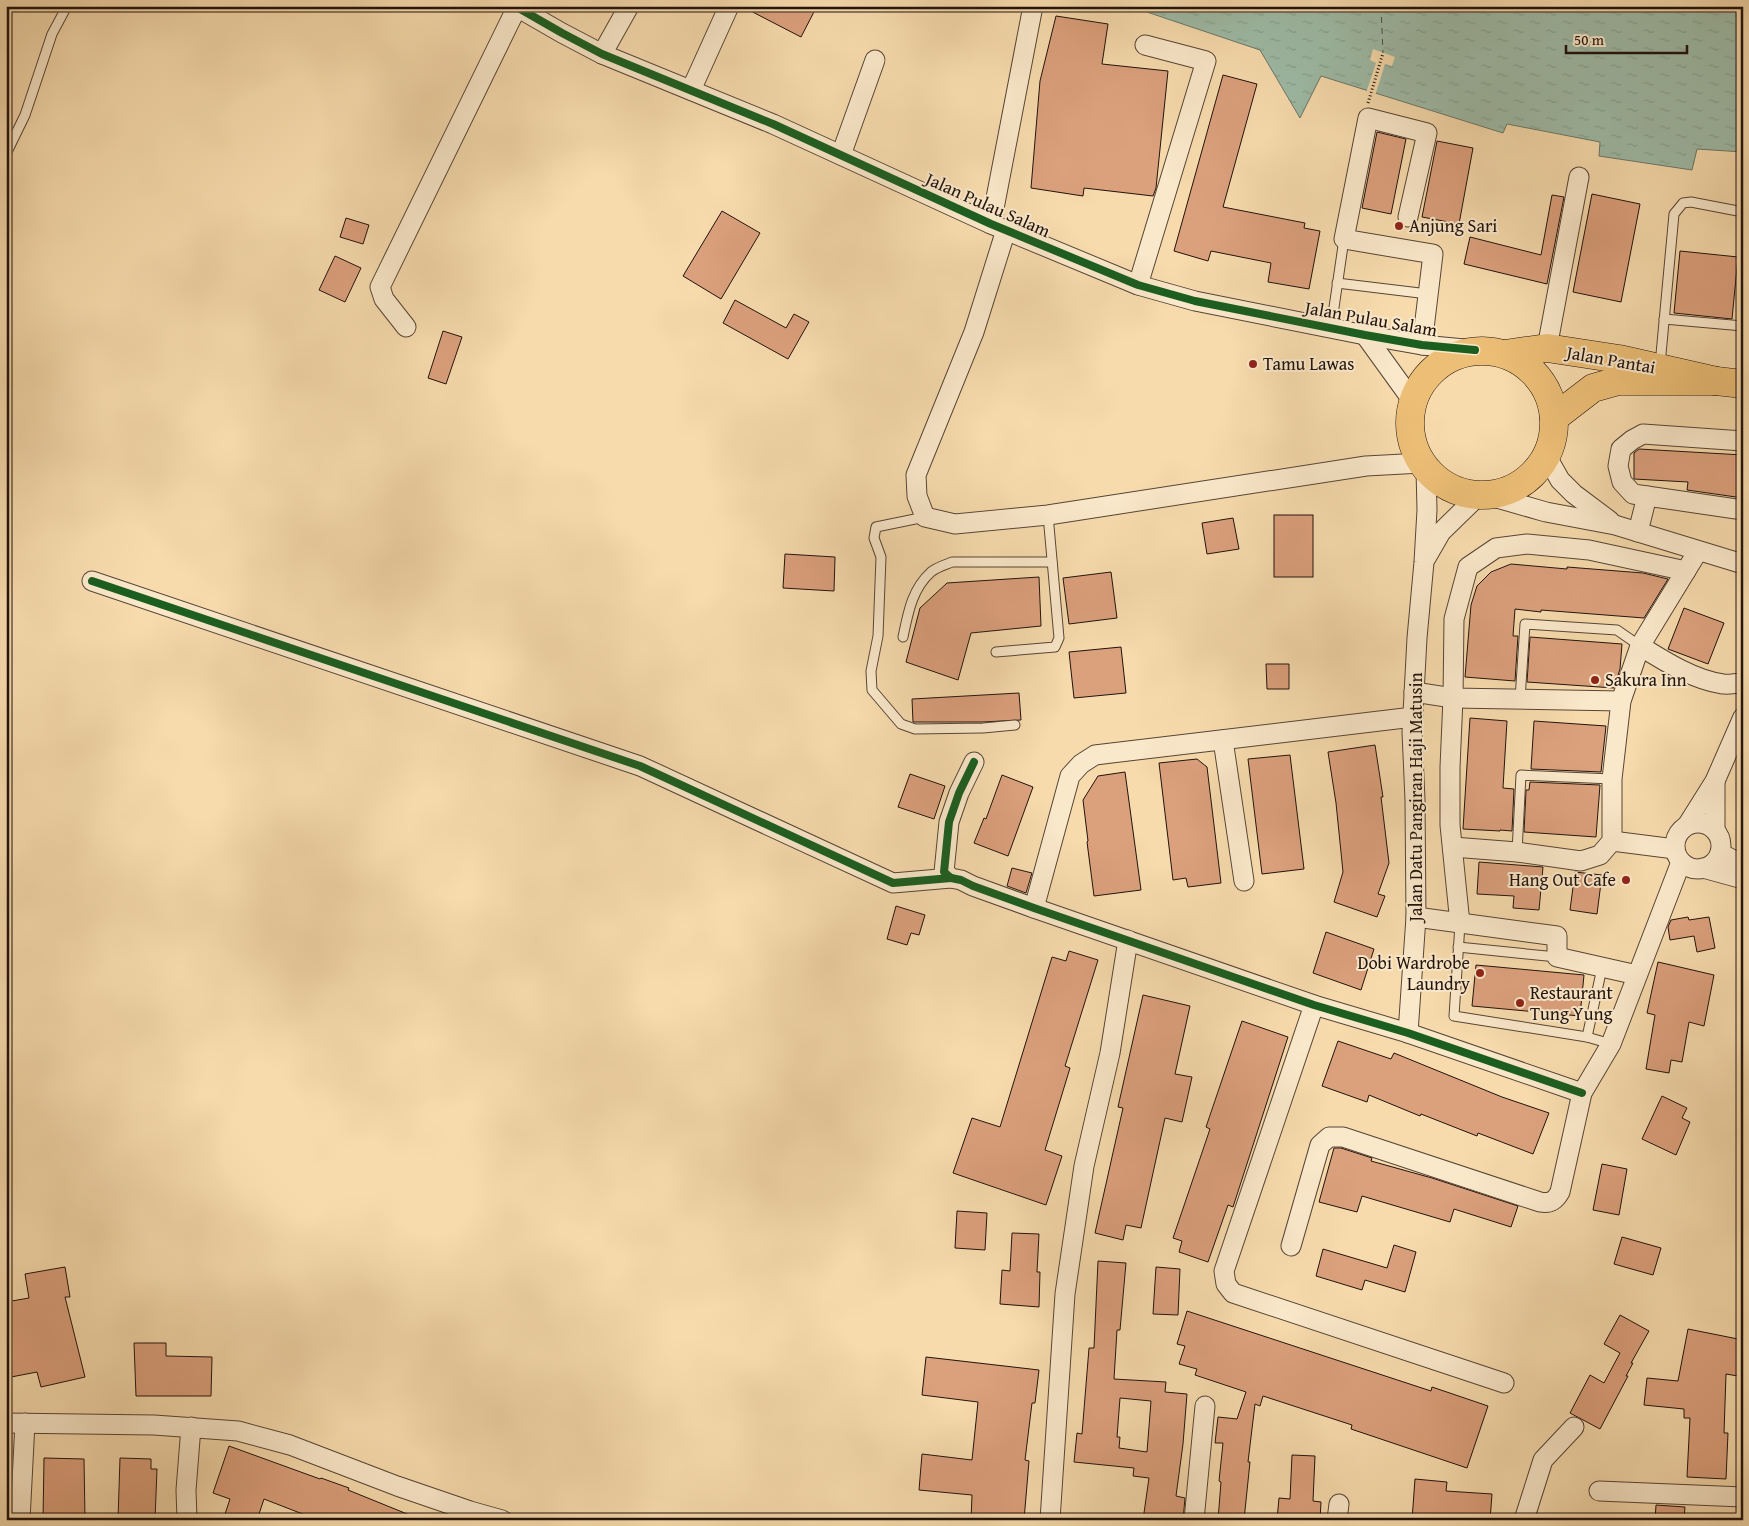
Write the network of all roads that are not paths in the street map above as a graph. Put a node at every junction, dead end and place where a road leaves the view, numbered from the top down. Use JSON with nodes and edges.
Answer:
{"nodes":[{"id":1,"x":67,"y":6,"type":"edge"},
{"id":2,"x":629,"y":6,"type":"edge"},
{"id":3,"x":729,"y":6,"type":"edge"},
{"id":4,"x":1033,"y":6,"type":"edge"},
{"id":5,"x":516,"y":7,"type":"edge"},
{"id":6,"x":1145,"y":45,"type":"dead end"},
{"id":7,"x":602,"y":54,"type":"junction"},
{"id":8,"x":875,"y":60,"type":"dead end"},
{"id":9,"x":691,"y":90,"type":"junction"},
{"id":10,"x":6,"y":154,"type":"edge"},
{"id":11,"x":841,"y":154,"type":"junction"},
{"id":12,"x":1579,"y":177,"type":"dead end"},
{"id":13,"x":1743,"y":212,"type":"edge"},
{"id":14,"x":1408,"y":217,"type":"dead end"},
{"id":15,"x":998,"y":227,"type":"junction"},
{"id":16,"x":1344,"y":239,"type":"junction"},
{"id":17,"x":1337,"y":283,"type":"junction"},
{"id":18,"x":1138,"y":285,"type":"junction"},
{"id":19,"x":1428,"y":294,"type":"junction"},
{"id":20,"x":1664,"y":319,"type":"junction"},
{"id":21,"x":1743,"y":326,"type":"edge"},
{"id":22,"x":406,"y":327,"type":"dead end"},
{"id":23,"x":1331,"y":328,"type":"junction"},
{"id":24,"x":1365,"y":335,"type":"junction"},
{"id":25,"x":1422,"y":345,"type":"junction"},
{"id":26,"x":1547,"y":348,"type":"junction"},
{"id":27,"x":1475,"y":350,"type":"junction"},
{"id":28,"x":1505,"y":354,"type":"junction"},
{"id":29,"x":1660,"y":368,"type":"junction"},
{"id":30,"x":1716,"y":381,"type":"junction"},
{"id":31,"x":1743,"y":384,"type":"edge"},
{"id":32,"x":1412,"y":400,"type":"junction"},
{"id":33,"x":1554,"y":418,"type":"junction"},
{"id":34,"x":1743,"y":441,"type":"edge"},
{"id":35,"x":1547,"y":457,"type":"junction"},
{"id":36,"x":1424,"y":466,"type":"junction"},
{"id":37,"x":1484,"y":495,"type":"junction"},
{"id":38,"x":1647,"y":496,"type":"junction"},
{"id":39,"x":1743,"y":510,"type":"edge"},
{"id":40,"x":1048,"y":515,"type":"junction"},
{"id":41,"x":924,"y":517,"type":"junction"},
{"id":42,"x":1615,"y":525,"type":"junction"},
{"id":43,"x":1638,"y":532,"type":"junction"},
{"id":44,"x":1698,"y":551,"type":"junction"},
{"id":45,"x":1052,"y":562,"type":"junction"},
{"id":46,"x":1424,"y":562,"type":"junction"},
{"id":47,"x":1743,"y":564,"type":"edge"},
{"id":48,"x":1686,"y":571,"type":"junction"},
{"id":49,"x":92,"y":581,"type":"dead end"},
{"id":50,"x":902,"y":637,"type":"dead end"},
{"id":51,"x":1640,"y":646,"type":"junction"},
{"id":52,"x":996,"y":652,"type":"dead end"},
{"id":53,"x":1743,"y":683,"type":"edge"},
{"id":54,"x":1414,"y":692,"type":"junction"},
{"id":55,"x":1453,"y":698,"type":"junction"},
{"id":56,"x":1520,"y":699,"type":"junction"},
{"id":57,"x":1621,"y":701,"type":"junction"},
{"id":58,"x":1413,"y":717,"type":"junction"},
{"id":59,"x":1743,"y":717,"type":"edge"},
{"id":60,"x":1015,"y":725,"type":"dead end"},
{"id":61,"x":1223,"y":740,"type":"junction"},
{"id":62,"x":974,"y":762,"type":"dead end"},
{"id":63,"x":1612,"y":779,"type":"junction"},
{"id":64,"x":1715,"y":781,"type":"junction"},
{"id":65,"x":1688,"y":824,"type":"junction"},
{"id":66,"x":1715,"y":830,"type":"junction"},
{"id":67,"x":1612,"y":841,"type":"junction"},
{"id":68,"x":1453,"y":847,"type":"junction"},
{"id":69,"x":1517,"y":852,"type":"junction"},
{"id":70,"x":1720,"y":852,"type":"junction"},
{"id":71,"x":1678,"y":855,"type":"junction"},
{"id":72,"x":1743,"y":865,"type":"edge"},
{"id":73,"x":1703,"y":868,"type":"junction"},
{"id":74,"x":951,"y":878,"type":"junction"},
{"id":75,"x":1743,"y":879,"type":"edge"},
{"id":76,"x":1244,"y":881,"type":"dead end"},
{"id":77,"x":1034,"y":908,"type":"junction"},
{"id":78,"x":1416,"y":917,"type":"junction"},
{"id":79,"x":1460,"y":924,"type":"junction"},
{"id":80,"x":1128,"y":940,"type":"junction"},
{"id":81,"x":1458,"y":947,"type":"junction"},
{"id":82,"x":1557,"y":957,"type":"junction"},
{"id":83,"x":1602,"y":968,"type":"junction"},
{"id":84,"x":1638,"y":975,"type":"junction"},
{"id":85,"x":1314,"y":1005,"type":"junction"},
{"id":86,"x":1408,"y":1033,"type":"junction"},
{"id":87,"x":1587,"y":1037,"type":"junction"},
{"id":88,"x":1611,"y":1044,"type":"junction"},
{"id":89,"x":1582,"y":1093,"type":"junction"},
{"id":90,"x":1291,"y":1246,"type":"dead end"},
{"id":91,"x":1504,"y":1383,"type":"dead end"},
{"id":92,"x":1205,"y":1406,"type":"dead end"},
{"id":93,"x":6,"y":1423,"type":"edge"},
{"id":94,"x":25,"y":1423,"type":"junction"},
{"id":95,"x":191,"y":1427,"type":"junction"},
{"id":96,"x":1574,"y":1427,"type":"dead end"},
{"id":97,"x":1599,"y":1491,"type":"dead end"},
{"id":98,"x":1743,"y":1497,"type":"edge"},
{"id":99,"x":469,"y":1515,"type":"edge"},
{"id":100,"x":20,"y":1520,"type":"edge"},
{"id":101,"x":187,"y":1520,"type":"edge"},
{"id":102,"x":502,"y":1520,"type":"edge"},
{"id":103,"x":1050,"y":1520,"type":"edge"},
{"id":104,"x":1194,"y":1520,"type":"edge"},
{"id":105,"x":1524,"y":1520,"type":"edge"}],
"edges":[{"from":1,"to":10,"type":"lane"},
{"from":2,"to":7,"type":"street"},
{"from":3,"to":9,"type":"street"},
{"from":4,"to":15,"type":"street"},
{"from":5,"to":7,"type":"street","name":"Jalan Pulau Salam"},
{"from":5,"to":22,"type":"street"},
{"from":6,"to":18,"type":"street"},
{"from":7,"to":9,"type":"street","name":"Jalan Pulau Salam"},
{"from":8,"to":11,"type":"street"},
{"from":9,"to":11,"type":"street","name":"Jalan Pulau Salam"},
{"from":11,"to":15,"type":"street","name":"Jalan Pulau Salam"},
{"from":12,"to":26,"type":"street"},
{"from":13,"to":20,"type":"lane"},
{"from":14,"to":16,"type":"street"},
{"from":15,"to":18,"type":"street","name":"Jalan Pulau Salam"},
{"from":15,"to":41,"type":"street"},
{"from":16,"to":17,"type":"lane"},
{"from":16,"to":19,"type":"street"},
{"from":17,"to":19,"type":"lane"},
{"from":17,"to":23,"type":"lane"},
{"from":18,"to":23,"type":"street","name":"Jalan Pulau Salam"},
{"from":19,"to":25,"type":"street"},
{"from":20,"to":21,"type":"lane"},
{"from":20,"to":29,"type":"lane"},
{"from":23,"to":24,"type":"street","name":"Jalan Pulau Salam"},
{"from":24,"to":25,"type":"street","name":"Jalan Pulau Salam"},
{"from":24,"to":32,"type":"street"},
{"from":25,"to":27,"type":"street","name":"Jalan Pulau Salam"},
{"from":26,"to":28,"type":"main road","name":"Jalan Pantai"},
{"from":26,"to":29,"type":"main road","name":"Jalan Pantai"},
{"from":27,"to":28,"type":"main road"},
{"from":27,"to":32,"type":"main road"},
{"from":28,"to":33,"type":"main road"},
{"from":29,"to":30,"type":"main road","name":"Jalan Pantai"},
{"from":30,"to":31,"type":"main road","name":"Jalan Pantai"},
{"from":30,"to":33,"type":"main road","name":"Jalan Pantai"},
{"from":32,"to":36,"type":"main road"},
{"from":33,"to":35,"type":"main road"},
{"from":34,"to":38,"type":"street"},
{"from":35,"to":37,"type":"main road"},
{"from":35,"to":42,"type":"street"},
{"from":36,"to":37,"type":"main road"},
{"from":36,"to":40,"type":"street"},
{"from":36,"to":46,"type":"street","name":"Jalan Datu Pangiran Haji Matusin"},
{"from":37,"to":42,"type":"street"},
{"from":37,"to":46,"type":"street"},
{"from":38,"to":39,"type":"street"},
{"from":38,"to":43,"type":"street"},
{"from":40,"to":41,"type":"street"},
{"from":40,"to":45,"type":"lane"},
{"from":41,"to":60,"type":"lane"},
{"from":42,"to":43,"type":"street"},
{"from":43,"to":44,"type":"street"},
{"from":44,"to":47,"type":"street"},
{"from":44,"to":48,"type":"street"},
{"from":45,"to":50,"type":"lane"},
{"from":45,"to":52,"type":"lane"},
{"from":46,"to":54,"type":"street","name":"Jalan Datu Pangiran Haji Matusin"},
{"from":48,"to":51,"type":"street"},
{"from":48,"to":55,"type":"street"},
{"from":49,"to":74,"type":"street"},
{"from":51,"to":53,"type":"street"},
{"from":51,"to":56,"type":"lane"},
{"from":51,"to":57,"type":"street"},
{"from":54,"to":55,"type":"street"},
{"from":54,"to":58,"type":"street","name":"Jalan Datu Pangiran Haji Matusin"},
{"from":55,"to":56,"type":"street"},
{"from":55,"to":68,"type":"street"},
{"from":56,"to":57,"type":"street"},
{"from":57,"to":63,"type":"street"},
{"from":58,"to":61,"type":"street"},
{"from":58,"to":78,"type":"street","name":"Jalan Datu Pangiran Haji Matusin"},
{"from":59,"to":64,"type":"street"},
{"from":61,"to":76,"type":"street"},
{"from":61,"to":77,"type":"street"},
{"from":62,"to":74,"type":"street"},
{"from":63,"to":67,"type":"street"},
{"from":63,"to":69,"type":"lane"},
{"from":64,"to":65,"type":"street"},
{"from":64,"to":66,"type":"street"},
{"from":65,"to":66,"type":"street"},
{"from":65,"to":71,"type":"street"},
{"from":66,"to":70,"type":"street"},
{"from":67,"to":69,"type":"street"},
{"from":67,"to":71,"type":"street"},
{"from":68,"to":69,"type":"street"},
{"from":68,"to":79,"type":"street"},
{"from":70,"to":72,"type":"street"},
{"from":70,"to":73,"type":"street"},
{"from":71,"to":73,"type":"street"},
{"from":71,"to":84,"type":"street"},
{"from":73,"to":75,"type":"street"},
{"from":74,"to":77,"type":"street"},
{"from":77,"to":80,"type":"street"},
{"from":78,"to":79,"type":"street"},
{"from":78,"to":86,"type":"street","name":"Jalan Datu Pangiran Haji Matusin"},
{"from":79,"to":81,"type":"lane"},
{"from":79,"to":82,"type":"street"},
{"from":80,"to":85,"type":"street"},
{"from":80,"to":103,"type":"street"},
{"from":81,"to":82,"type":"lane"},
{"from":81,"to":87,"type":"lane"},
{"from":82,"to":83,"type":"street"},
{"from":83,"to":84,"type":"street"},
{"from":83,"to":87,"type":"lane"},
{"from":84,"to":88,"type":"street"},
{"from":85,"to":86,"type":"street"},
{"from":85,"to":91,"type":"street"},
{"from":86,"to":89,"type":"street"},
{"from":87,"to":88,"type":"lane"},
{"from":88,"to":89,"type":"street"},
{"from":89,"to":90,"type":"street"},
{"from":92,"to":104,"type":"street"},
{"from":93,"to":94,"type":"street"},
{"from":94,"to":95,"type":"street"},
{"from":94,"to":100,"type":"street"},
{"from":95,"to":99,"type":"street"},
{"from":95,"to":101,"type":"street"},
{"from":96,"to":105,"type":"street"},
{"from":97,"to":98,"type":"street"},
{"from":99,"to":102,"type":"street"}]}
